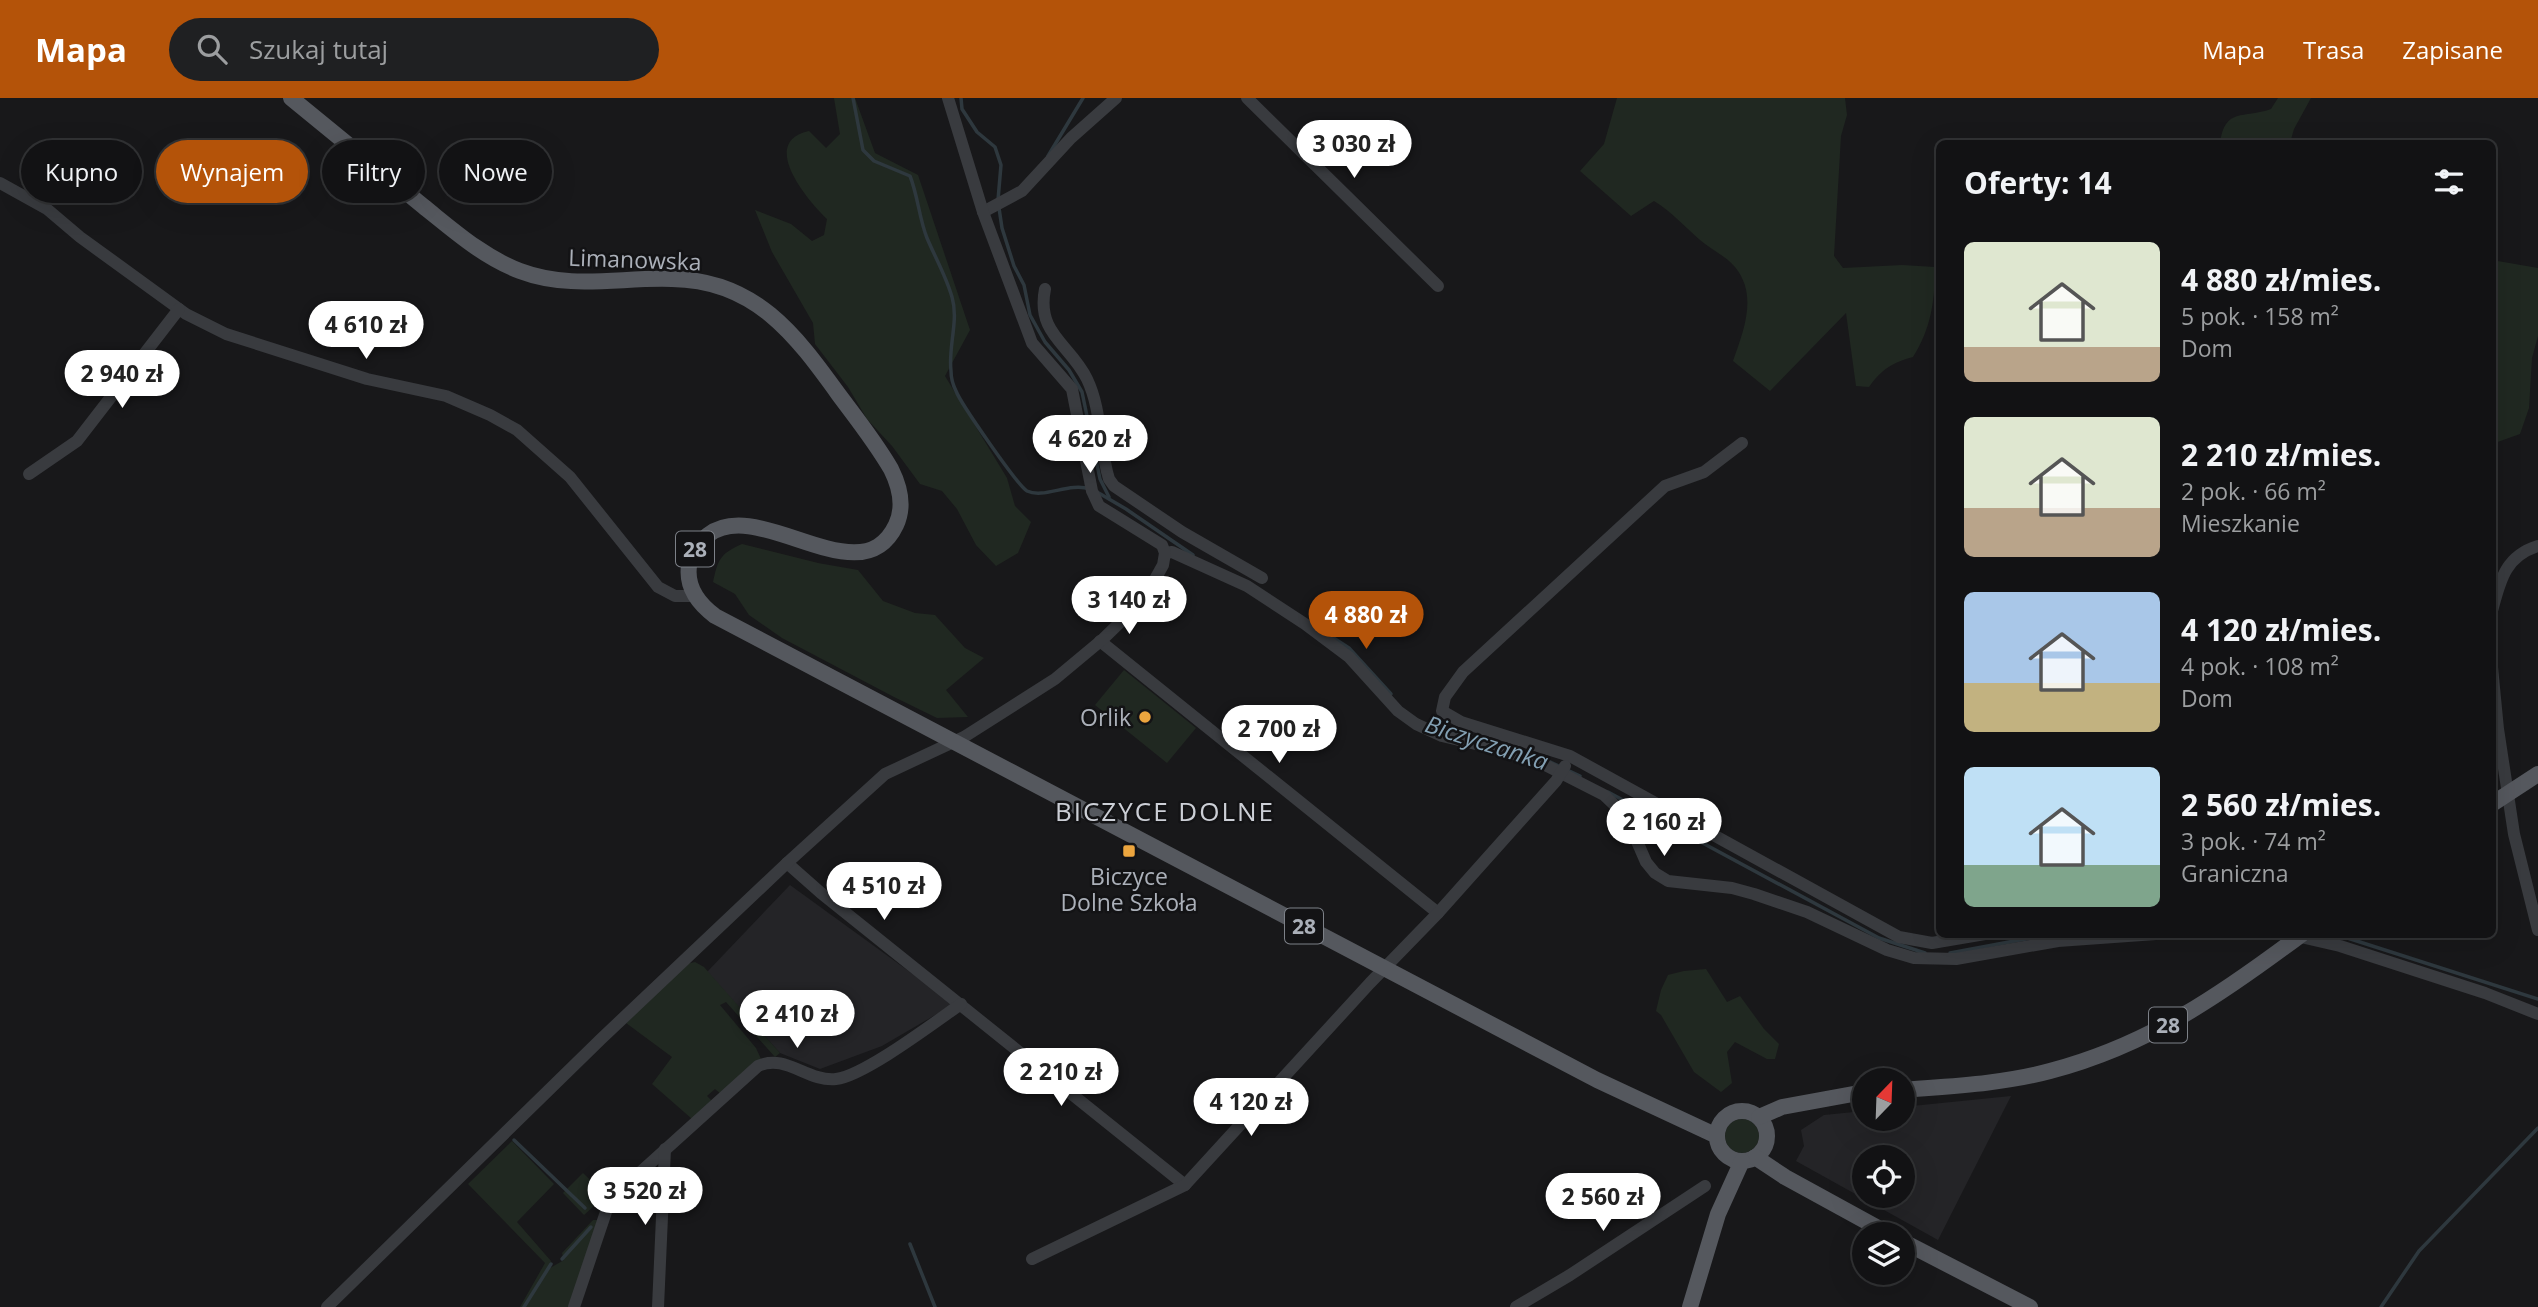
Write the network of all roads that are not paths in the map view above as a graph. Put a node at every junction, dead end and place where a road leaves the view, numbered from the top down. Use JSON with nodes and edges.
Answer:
{"nodes":[{"id":1,"x":291,"y":98,"type":"edge"},
{"id":2,"x":948,"y":98,"type":"edge"},
{"id":3,"x":1116,"y":98,"type":"edge"},
{"id":4,"x":1247,"y":98,"type":"edge"},
{"id":5,"x":0,"y":183,"type":"edge"},
{"id":6,"x":989,"y":209,"type":"junction"},
{"id":7,"x":1438,"y":286,"type":"dead end"},
{"id":8,"x":1045,"y":289,"type":"dead end"},
{"id":9,"x":179,"y":309,"type":"junction"},
{"id":10,"x":1087,"y":378,"type":"junction"},
{"id":11,"x":1072,"y":389,"type":"junction"},
{"id":12,"x":1742,"y":443,"type":"dead end"},
{"id":13,"x":29,"y":474,"type":"dead end"},
{"id":14,"x":1174,"y":545,"type":"junction"},
{"id":15,"x":2538,"y":546,"type":"edge"},
{"id":16,"x":1262,"y":578,"type":"dead end"},
{"id":17,"x":695,"y":596,"type":"junction"},
{"id":18,"x":2496,"y":599,"type":"edge"},
{"id":19,"x":1100,"y":641,"type":"junction"},
{"id":20,"x":2496,"y":708,"type":"edge"},
{"id":21,"x":953,"y":743,"type":"junction"},
{"id":22,"x":1570,"y":756,"type":"junction"},
{"id":23,"x":1562,"y":773,"type":"junction"},
{"id":24,"x":2532,"y":777,"type":"edge"},
{"id":25,"x":2496,"y":801,"type":"edge"},
{"id":26,"x":787,"y":863,"type":"junction"},
{"id":27,"x":1438,"y":913,"type":"junction"},
{"id":28,"x":2538,"y":930,"type":"edge"},
{"id":29,"x":1961,"y":938,"type":"edge"},
{"id":30,"x":2099,"y":938,"type":"edge"},
{"id":31,"x":2297,"y":938,"type":"edge"},
{"id":32,"x":2306,"y":938,"type":"edge"},
{"id":33,"x":1385,"y":969,"type":"junction"},
{"id":34,"x":961,"y":1004,"type":"junction"},
{"id":35,"x":2538,"y":1014,"type":"edge"},
{"id":36,"x":1915,"y":1089,"type":"edge"},
{"id":37,"x":1852,"y":1094,"type":"edge"},
{"id":38,"x":1762,"y":1124,"type":"junction"},
{"id":39,"x":1720,"y":1129,"type":"junction"},
{"id":40,"x":665,"y":1149,"type":"junction"},
{"id":41,"x":1748,"y":1155,"type":"junction"},
{"id":42,"x":1185,"y":1185,"type":"junction"},
{"id":43,"x":1705,"y":1186,"type":"dead end"},
{"id":44,"x":1867,"y":1222,"type":"edge"},
{"id":45,"x":1915,"y":1248,"type":"edge"},
{"id":46,"x":1032,"y":1259,"type":"dead end"},
{"id":47,"x":2008,"y":1302,"type":"edge"},
{"id":48,"x":327,"y":1307,"type":"edge"},
{"id":49,"x":574,"y":1307,"type":"edge"},
{"id":50,"x":658,"y":1307,"type":"edge"},
{"id":51,"x":1516,"y":1307,"type":"edge"},
{"id":52,"x":1690,"y":1307,"type":"edge"},
{"id":53,"x":2029,"y":1307,"type":"edge"}],
"edges":[{"from":1,"to":17,"type":"main road","name":"Limanowska","number":"28"},
{"from":2,"to":6,"type":"street"},
{"from":3,"to":6,"type":"street"},
{"from":4,"to":7,"type":"street"},
{"from":5,"to":9,"type":"street"},
{"from":6,"to":11,"type":"street"},
{"from":8,"to":10,"type":"street"},
{"from":9,"to":13,"type":"street"},
{"from":9,"to":17,"type":"street"},
{"from":10,"to":11,"type":"street"},
{"from":10,"to":14,"type":"street"},
{"from":11,"to":14,"type":"street"},
{"from":12,"to":22,"type":"street"},
{"from":14,"to":16,"type":"street"},
{"from":14,"to":19,"type":"street"},
{"from":14,"to":23,"type":"street"},
{"from":15,"to":18,"type":"street"},
{"from":17,"to":21,"type":"main road","number":"28"},
{"from":19,"to":21,"type":"street"},
{"from":19,"to":27,"type":"street"},
{"from":20,"to":28,"type":"street"},
{"from":21,"to":26,"type":"street"},
{"from":21,"to":33,"type":"main road","number":"28"},
{"from":22,"to":23,"type":"street"},
{"from":22,"to":29,"type":"street"},
{"from":23,"to":27,"type":"street"},
{"from":23,"to":30,"type":"street"},
{"from":24,"to":25,"type":"main road"},
{"from":26,"to":34,"type":"street"},
{"from":26,"to":48,"type":"street"},
{"from":27,"to":33,"type":"street"},
{"from":31,"to":36,"type":"main road","number":"28"},
{"from":32,"to":35,"type":"street"},
{"from":33,"to":39,"type":"main road","number":"28"},
{"from":33,"to":42,"type":"street"},
{"from":34,"to":40,"type":"street"},
{"from":34,"to":42,"type":"street"},
{"from":37,"to":38,"type":"main road"},
{"from":38,"to":39,"type":"main road","number":"28"},
{"from":38,"to":41,"type":"main road"},
{"from":39,"to":41,"type":"main road"},
{"from":40,"to":49,"type":"street"},
{"from":40,"to":50,"type":"street"},
{"from":41,"to":44,"type":"main road"},
{"from":41,"to":52,"type":"main road"},
{"from":42,"to":46,"type":"street"},
{"from":43,"to":51,"type":"street"},
{"from":45,"to":47,"type":"main road"},
{"from":47,"to":53,"type":"main road"}]}
